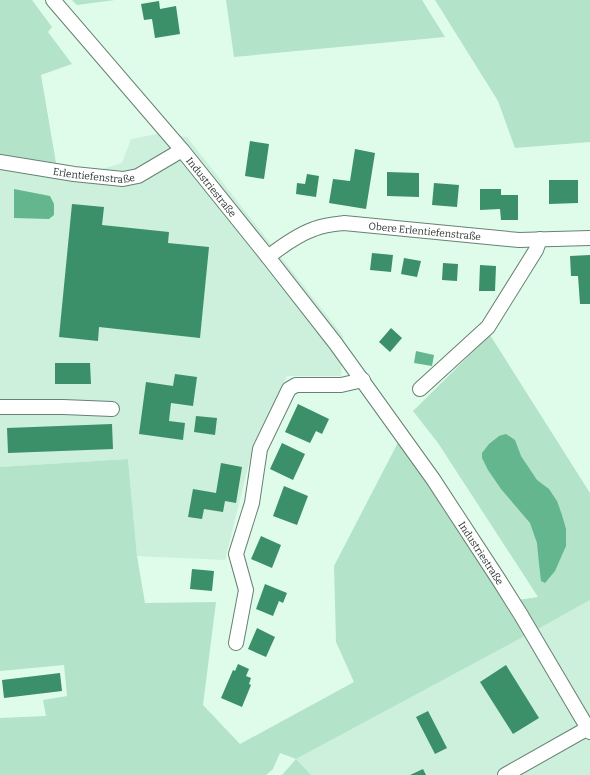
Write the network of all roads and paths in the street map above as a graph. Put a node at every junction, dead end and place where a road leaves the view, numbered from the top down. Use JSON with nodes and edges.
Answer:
{"nodes":[{"id":1,"x":53,"y":0,"type":"edge"},
{"id":2,"x":182,"y":150,"type":"junction"},
{"id":3,"x":0,"y":162,"type":"edge"},
{"id":4,"x":590,"y":238,"type":"edge"},
{"id":5,"x":540,"y":239,"type":"junction"},
{"id":6,"x":268,"y":257,"type":"junction"},
{"id":7,"x":362,"y":380,"type":"junction"},
{"id":8,"x":420,"y":389,"type":"dead end"},
{"id":9,"x":0,"y":407,"type":"edge"},
{"id":10,"x":112,"y":409,"type":"dead end"},
{"id":11,"x":236,"y":643,"type":"dead end"},
{"id":12,"x":589,"y":729,"type":"edge"},
{"id":13,"x":505,"y":775,"type":"edge"}],
"edges":[{"from":1,"to":2,"type":"street","name":"Industriestraße"},
{"from":2,"to":3,"type":"street","name":"Erlentiefenstraße"},
{"from":2,"to":6,"type":"street","name":"Industriestraße"},
{"from":4,"to":5,"type":"street","name":"Obere Erlentiefenstraße"},
{"from":5,"to":6,"type":"street","name":"Obere Erlentiefenstraße"},
{"from":5,"to":8,"type":"street"},
{"from":6,"to":7,"type":"street","name":"Industriestraße"},
{"from":7,"to":11,"type":"street"},
{"from":7,"to":12,"type":"street","name":"Industriestraße"},
{"from":9,"to":10,"type":"street"},
{"from":12,"to":13,"type":"street"}]}
